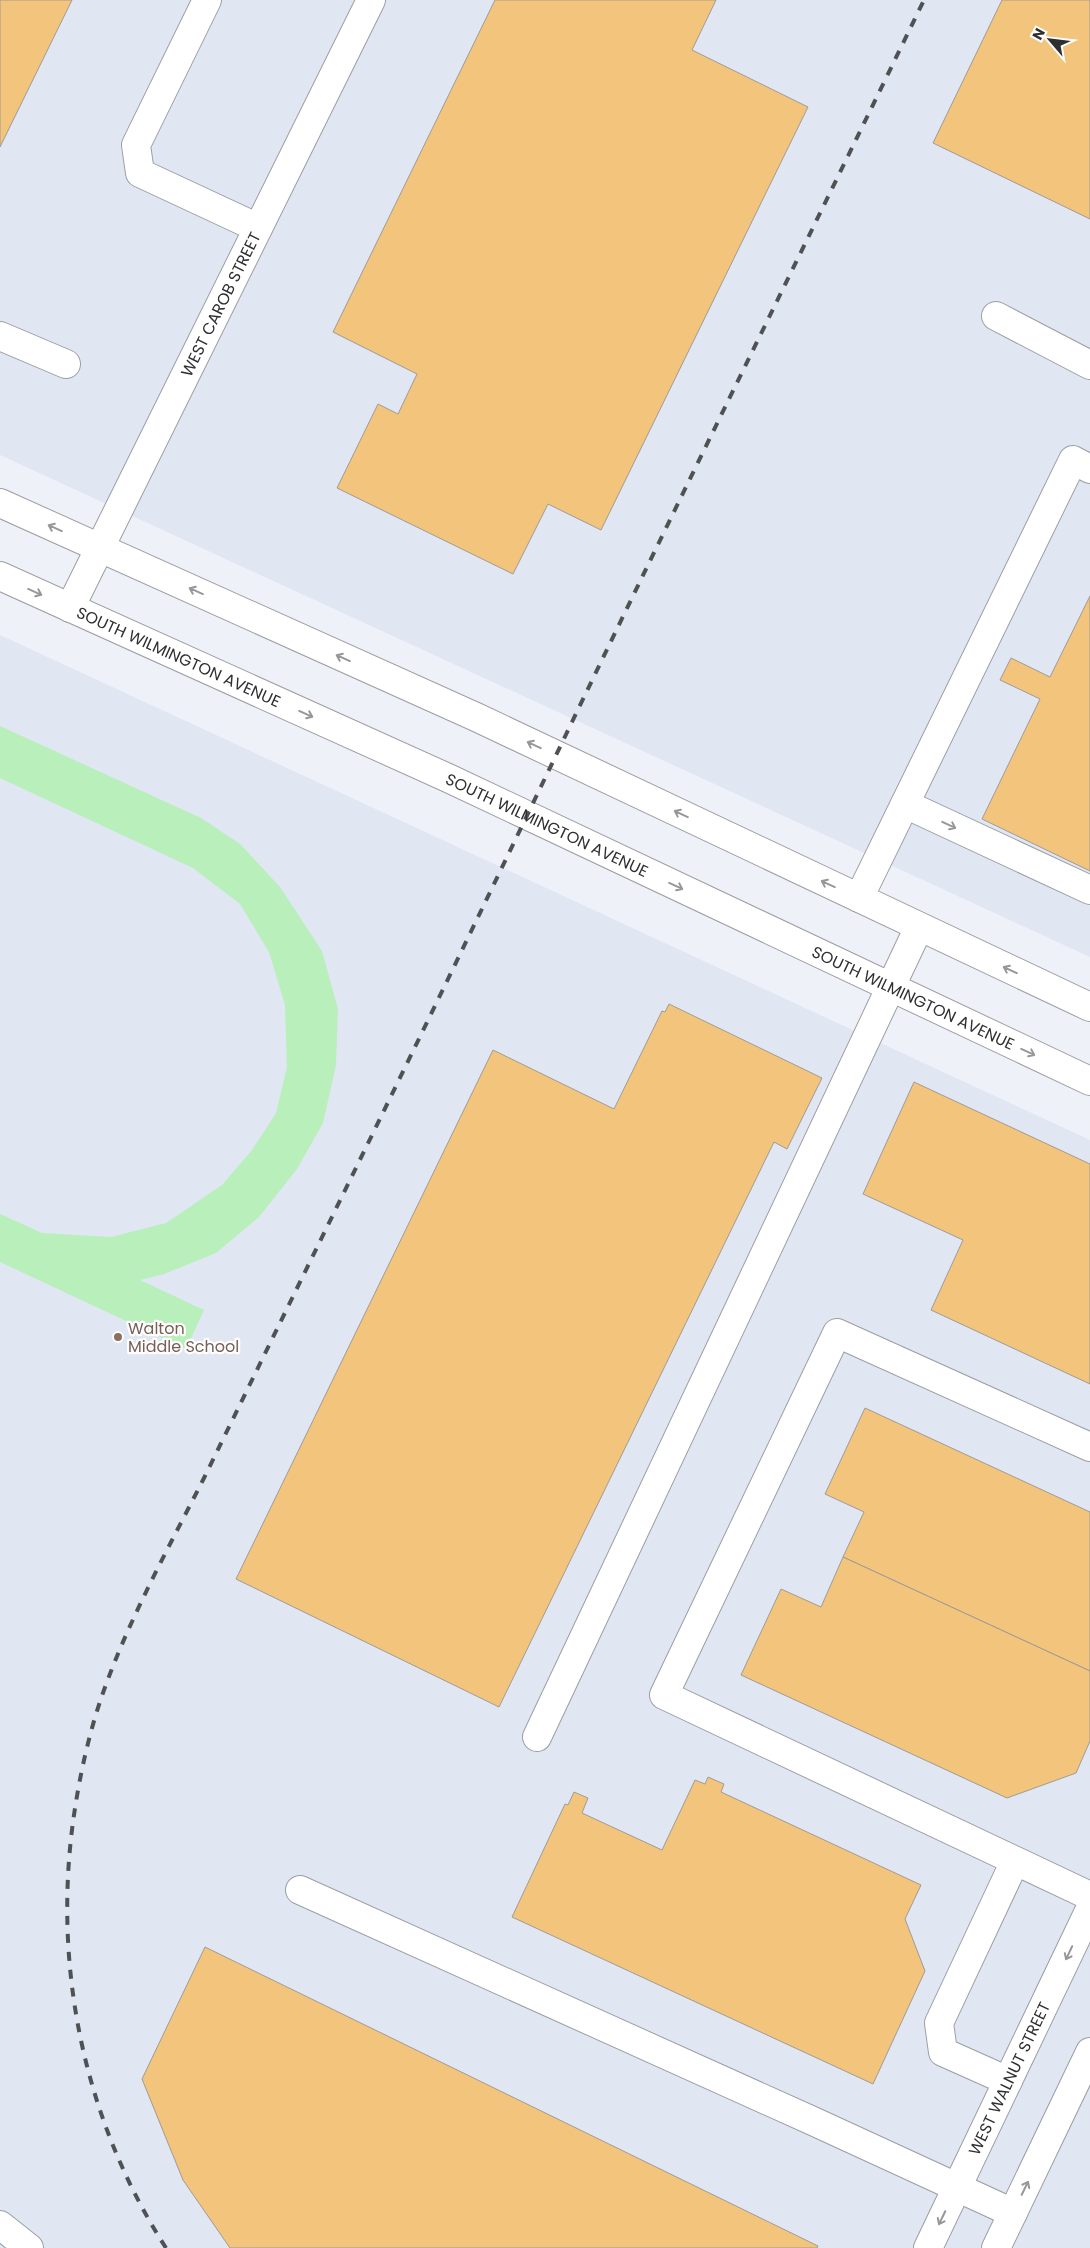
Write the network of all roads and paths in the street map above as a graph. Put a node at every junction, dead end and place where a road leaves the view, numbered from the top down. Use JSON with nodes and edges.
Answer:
{"nodes":[{"id":1,"x":207,"y":0,"type":"edge"},
{"id":2,"x":370,"y":0,"type":"edge"},
{"id":3,"x":258,"y":228,"type":"junction"},
{"id":4,"x":996,"y":316,"type":"dead end"},
{"id":5,"x":0,"y":336,"type":"edge"},
{"id":6,"x":66,"y":364,"type":"dead end"},
{"id":7,"x":1090,"y":365,"type":"edge"},
{"id":8,"x":1090,"y":469,"type":"edge"},
{"id":9,"x":0,"y":503,"type":"edge"},
{"id":10,"x":100,"y":548,"type":"junction"},
{"id":11,"x":0,"y":576,"type":"edge"},
{"id":12,"x":70,"y":608,"type":"junction"},
{"id":13,"x":905,"y":804,"type":"junction"},
{"id":14,"x":1090,"y":890,"type":"edge"},
{"id":15,"x":859,"y":898,"type":"junction"},
{"id":16,"x":919,"y":927,"type":"junction"},
{"id":17,"x":890,"y":988,"type":"junction"},
{"id":18,"x":1090,"y":1008,"type":"edge"},
{"id":19,"x":1090,"y":1081,"type":"edge"},
{"id":20,"x":1090,"y":1447,"type":"edge"},
{"id":21,"x":537,"y":1737,"type":"dead end"},
{"id":22,"x":1015,"y":1861,"type":"junction"},
{"id":23,"x":300,"y":1890,"type":"dead end"},
{"id":24,"x":1090,"y":1896,"type":"edge"},
{"id":25,"x":1090,"y":1909,"type":"edge"},
{"id":26,"x":1090,"y":2052,"type":"edge"},
{"id":27,"x":1008,"y":2081,"type":"junction"},
{"id":28,"x":957,"y":2187,"type":"junction"},
{"id":29,"x":1013,"y":2213,"type":"junction"},
{"id":30,"x":0,"y":2225,"type":"edge"},
{"id":31,"x":29,"y":2248,"type":"edge"},
{"id":32,"x":928,"y":2248,"type":"edge"},
{"id":33,"x":996,"y":2248,"type":"edge"}],
"edges":[{"from":1,"to":3,"type":"main road"},
{"from":2,"to":3,"type":"main road","name":"WEST CAROB STREET"},
{"from":3,"to":10,"type":"main road","name":"WEST CAROB STREET"},
{"from":4,"to":7,"type":"main road"},
{"from":5,"to":6,"type":"main road"},
{"from":8,"to":13,"type":"main road"},
{"from":10,"to":9,"type":"main road","one_way":true},
{"from":10,"to":12,"type":"main road","name":"WEST CAROB STREET"},
{"from":15,"to":10,"type":"main road","one_way":true},
{"from":11,"to":12,"type":"main road","name":"SOUTH WILMINGTON AVENUE","one_way":true},
{"from":12,"to":17,"type":"main road","name":"SOUTH WILMINGTON AVENUE","one_way":true},
{"from":13,"to":14,"type":"main road","one_way":true},
{"from":13,"to":15,"type":"main road"},
{"from":15,"to":16,"type":"main road"},
{"from":16,"to":17,"type":"main road"},
{"from":18,"to":16,"type":"main road","one_way":true},
{"from":17,"to":19,"type":"main road","name":"SOUTH WILMINGTON AVENUE","one_way":true},
{"from":17,"to":21,"type":"main road"},
{"from":20,"to":22,"type":"main road"},
{"from":22,"to":24,"type":"main road"},
{"from":22,"to":27,"type":"main road"},
{"from":23,"to":28,"type":"main road"},
{"from":25,"to":27,"type":"main road","name":"WEST WALNUT STREET","one_way":true},
{"from":29,"to":26,"type":"main road","one_way":true},
{"from":27,"to":28,"type":"main road","name":"WEST WALNUT STREET"},
{"from":28,"to":29,"type":"main road"},
{"from":28,"to":32,"type":"main road","name":"WEST WALNUT STREET","one_way":true},
{"from":29,"to":33,"type":"main road"},
{"from":30,"to":31,"type":"main road"}]}
